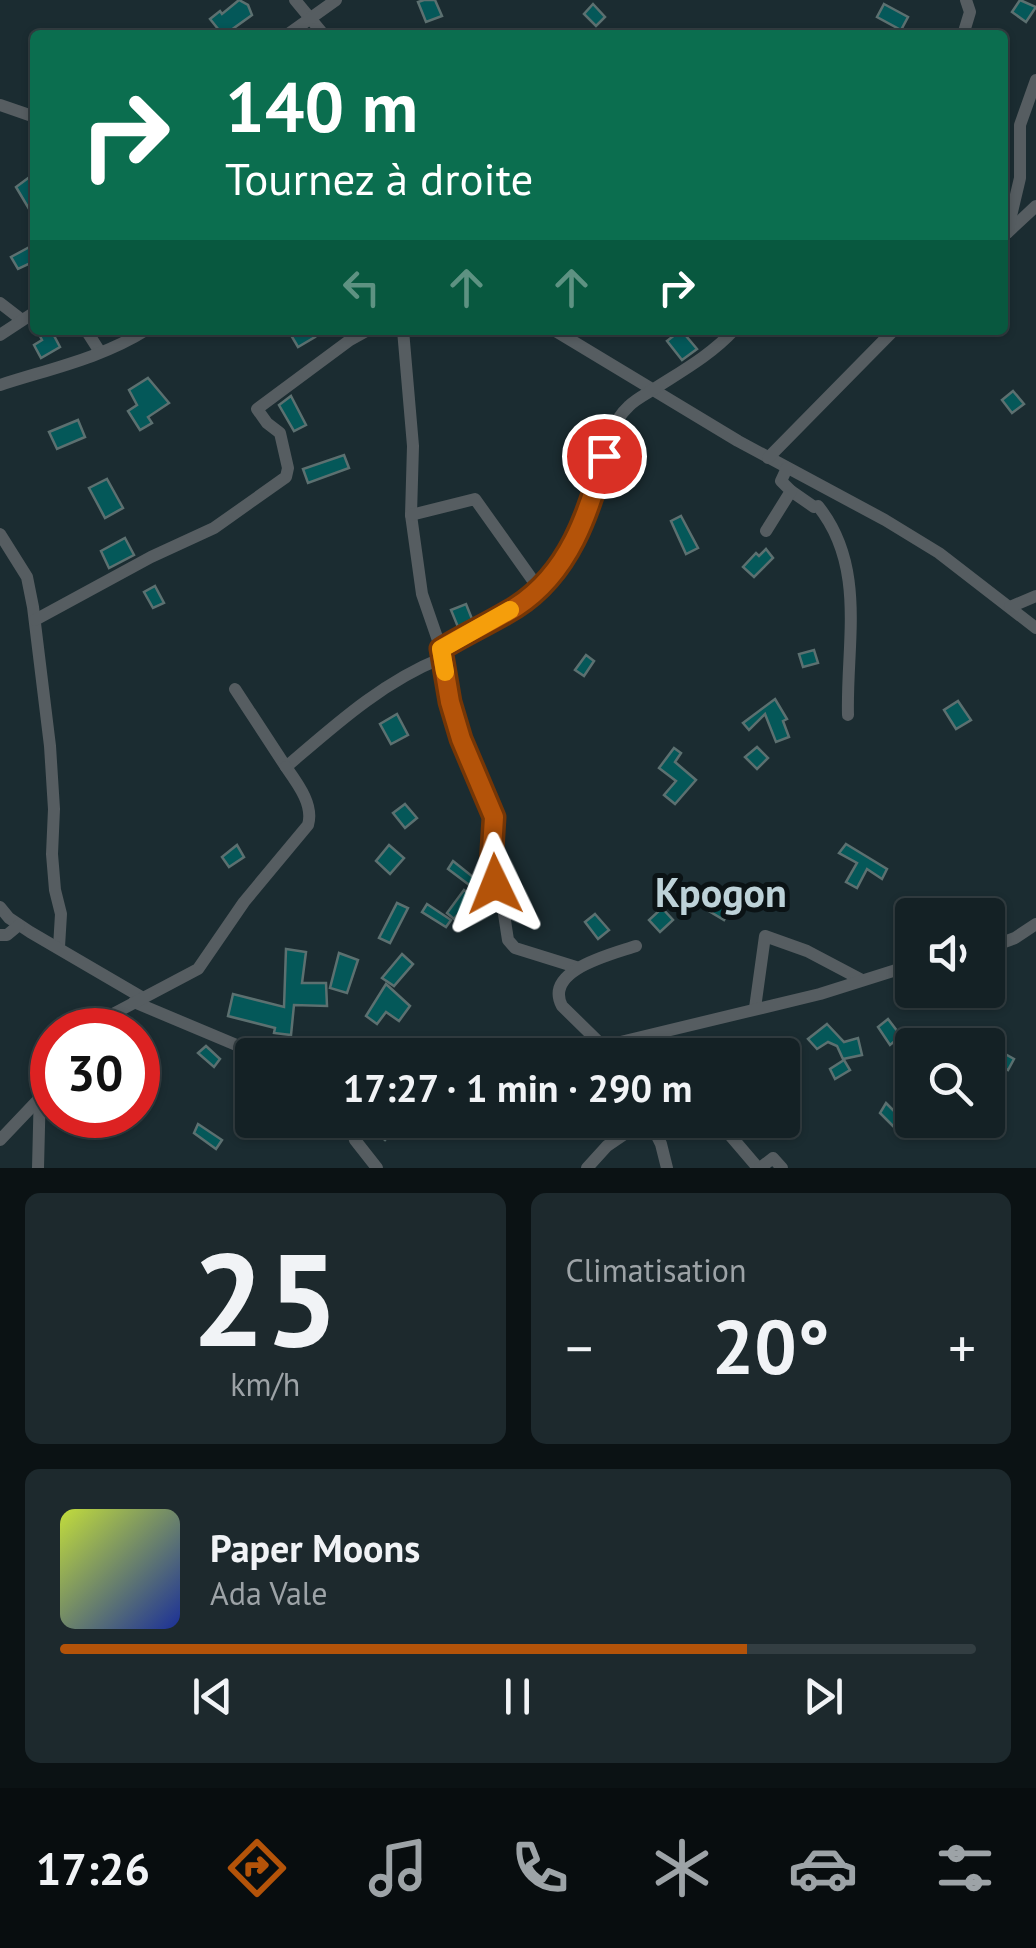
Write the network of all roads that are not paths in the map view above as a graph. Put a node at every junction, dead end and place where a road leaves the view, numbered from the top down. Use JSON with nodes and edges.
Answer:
{"nodes":[{"id":1,"x":295,"y":0,"type":"edge"},
{"id":2,"x":336,"y":0,"type":"edge"},
{"id":3,"x":970,"y":4,"type":"edge"},
{"id":4,"x":310,"y":17,"type":"junction"},
{"id":5,"x":293,"y":30,"type":"edge"},
{"id":6,"x":320,"y":30,"type":"edge"},
{"id":7,"x":964,"y":30,"type":"edge"},
{"id":8,"x":1036,"y":80,"type":"edge"},
{"id":9,"x":0,"y":104,"type":"edge"},
{"id":10,"x":30,"y":115,"type":"edge"},
{"id":11,"x":1036,"y":206,"type":"edge"},
{"id":12,"x":1008,"y":224,"type":"edge"},
{"id":13,"x":1008,"y":232,"type":"edge"},
{"id":14,"x":0,"y":303,"type":"edge"},
{"id":15,"x":30,"y":315,"type":"edge"},
{"id":16,"x":22,"y":320,"type":"junction"},
{"id":17,"x":0,"y":334,"type":"edge"},
{"id":18,"x":89,"y":335,"type":"edge"},
{"id":19,"x":136,"y":335,"type":"edge"},
{"id":20,"x":359,"y":335,"type":"edge"},
{"id":21,"x":403,"y":335,"type":"edge"},
{"id":22,"x":562,"y":335,"type":"edge"},
{"id":23,"x":729,"y":335,"type":"edge"},
{"id":24,"x":889,"y":335,"type":"edge"},
{"id":25,"x":100,"y":352,"type":"junction"},
{"id":26,"x":0,"y":385,"type":"edge"},
{"id":27,"x":652,"y":390,"type":"junction"},
{"id":28,"x":768,"y":458,"type":"junction"},
{"id":29,"x":787,"y":468,"type":"junction"},
{"id":30,"x":792,"y":491,"type":"junction"},
{"id":31,"x":412,"y":516,"type":"junction"},
{"id":32,"x":766,"y":531,"type":"dead end"},
{"id":33,"x":0,"y":534,"type":"edge"},
{"id":34,"x":539,"y":589,"type":"junction"},
{"id":35,"x":1036,"y":596,"type":"edge"},
{"id":36,"x":1010,"y":607,"type":"junction"},
{"id":37,"x":35,"y":620,"type":"junction"},
{"id":38,"x":1036,"y":628,"type":"edge"},
{"id":39,"x":442,"y":654,"type":"junction"},
{"id":40,"x":236,"y":689,"type":"dead end"},
{"id":41,"x":848,"y":715,"type":"dead end"},
{"id":42,"x":286,"y":767,"type":"junction"},
{"id":43,"x":0,"y":907,"type":"edge"},
{"id":44,"x":18,"y":924,"type":"junction"},
{"id":45,"x":1036,"y":924,"type":"edge"},
{"id":46,"x":0,"y":935,"type":"edge"},
{"id":47,"x":1005,"y":942,"type":"edge"},
{"id":48,"x":59,"y":946,"type":"junction"},
{"id":49,"x":636,"y":946,"type":"dead end"},
{"id":50,"x":576,"y":967,"type":"junction"},
{"id":51,"x":895,"y":969,"type":"edge"},
{"id":52,"x":862,"y":980,"type":"junction"},
{"id":53,"x":139,"y":1000,"type":"junction"},
{"id":54,"x":127,"y":1008,"type":"edge"},
{"id":55,"x":755,"y":1008,"type":"junction"},
{"id":56,"x":595,"y":1038,"type":"edge"},
{"id":57,"x":652,"y":1038,"type":"edge"},
{"id":58,"x":235,"y":1044,"type":"edge"},
{"id":59,"x":30,"y":1110,"type":"edge"},
{"id":60,"x":39,"y":1138,"type":"edge"},
{"id":61,"x":354,"y":1138,"type":"edge"},
{"id":62,"x":620,"y":1138,"type":"edge"},
{"id":63,"x":658,"y":1138,"type":"edge"},
{"id":64,"x":733,"y":1138,"type":"edge"},
{"id":65,"x":0,"y":1140,"type":"edge"},
{"id":66,"x":38,"y":1168,"type":"edge"},
{"id":67,"x":377,"y":1168,"type":"edge"},
{"id":68,"x":587,"y":1168,"type":"edge"},
{"id":69,"x":666,"y":1168,"type":"edge"},
{"id":70,"x":759,"y":1168,"type":"edge"},
{"id":71,"x":782,"y":1168,"type":"edge"}],
"edges":[{"from":1,"to":4,"type":"street"},
{"from":2,"to":4,"type":"street"},
{"from":3,"to":7,"type":"street"},
{"from":4,"to":5,"type":"street"},
{"from":4,"to":6,"type":"street"},
{"from":8,"to":12,"type":"street"},
{"from":9,"to":10,"type":"street"},
{"from":11,"to":13,"type":"street"},
{"from":14,"to":16,"type":"street"},
{"from":15,"to":16,"type":"street"},
{"from":16,"to":17,"type":"street"},
{"from":18,"to":25,"type":"street"},
{"from":19,"to":25,"type":"street"},
{"from":20,"to":37,"type":"street"},
{"from":21,"to":31,"type":"street"},
{"from":22,"to":27,"type":"street"},
{"from":23,"to":27,"type":"street"},
{"from":24,"to":28,"type":"street"},
{"from":25,"to":26,"type":"street"},
{"from":27,"to":28,"type":"street"},
{"from":27,"to":34,"type":"street"},
{"from":28,"to":29,"type":"street"},
{"from":29,"to":30,"type":"street"},
{"from":29,"to":36,"type":"street"},
{"from":30,"to":32,"type":"street"},
{"from":30,"to":41,"type":"street"},
{"from":31,"to":34,"type":"street"},
{"from":31,"to":39,"type":"street"},
{"from":33,"to":37,"type":"street"},
{"from":34,"to":39,"type":"street"},
{"from":35,"to":36,"type":"street"},
{"from":36,"to":38,"type":"street"},
{"from":37,"to":48,"type":"street"},
{"from":39,"to":42,"type":"street"},
{"from":39,"to":50,"type":"street"},
{"from":40,"to":42,"type":"street"},
{"from":42,"to":53,"type":"street"},
{"from":43,"to":44,"type":"street"},
{"from":44,"to":46,"type":"street"},
{"from":44,"to":48,"type":"street"},
{"from":45,"to":47,"type":"street"},
{"from":48,"to":53,"type":"street"},
{"from":49,"to":50,"type":"street"},
{"from":50,"to":56,"type":"street"},
{"from":51,"to":52,"type":"street"},
{"from":52,"to":55,"type":"street"},
{"from":52,"to":55,"type":"street"},
{"from":53,"to":54,"type":"street"},
{"from":53,"to":58,"type":"street"},
{"from":55,"to":57,"type":"street"},
{"from":59,"to":65,"type":"street"},
{"from":60,"to":66,"type":"street"},
{"from":61,"to":67,"type":"street"},
{"from":62,"to":68,"type":"street"},
{"from":63,"to":69,"type":"street"},
{"from":64,"to":70,"type":"street"},
{"from":70,"to":71,"type":"street"}]}
